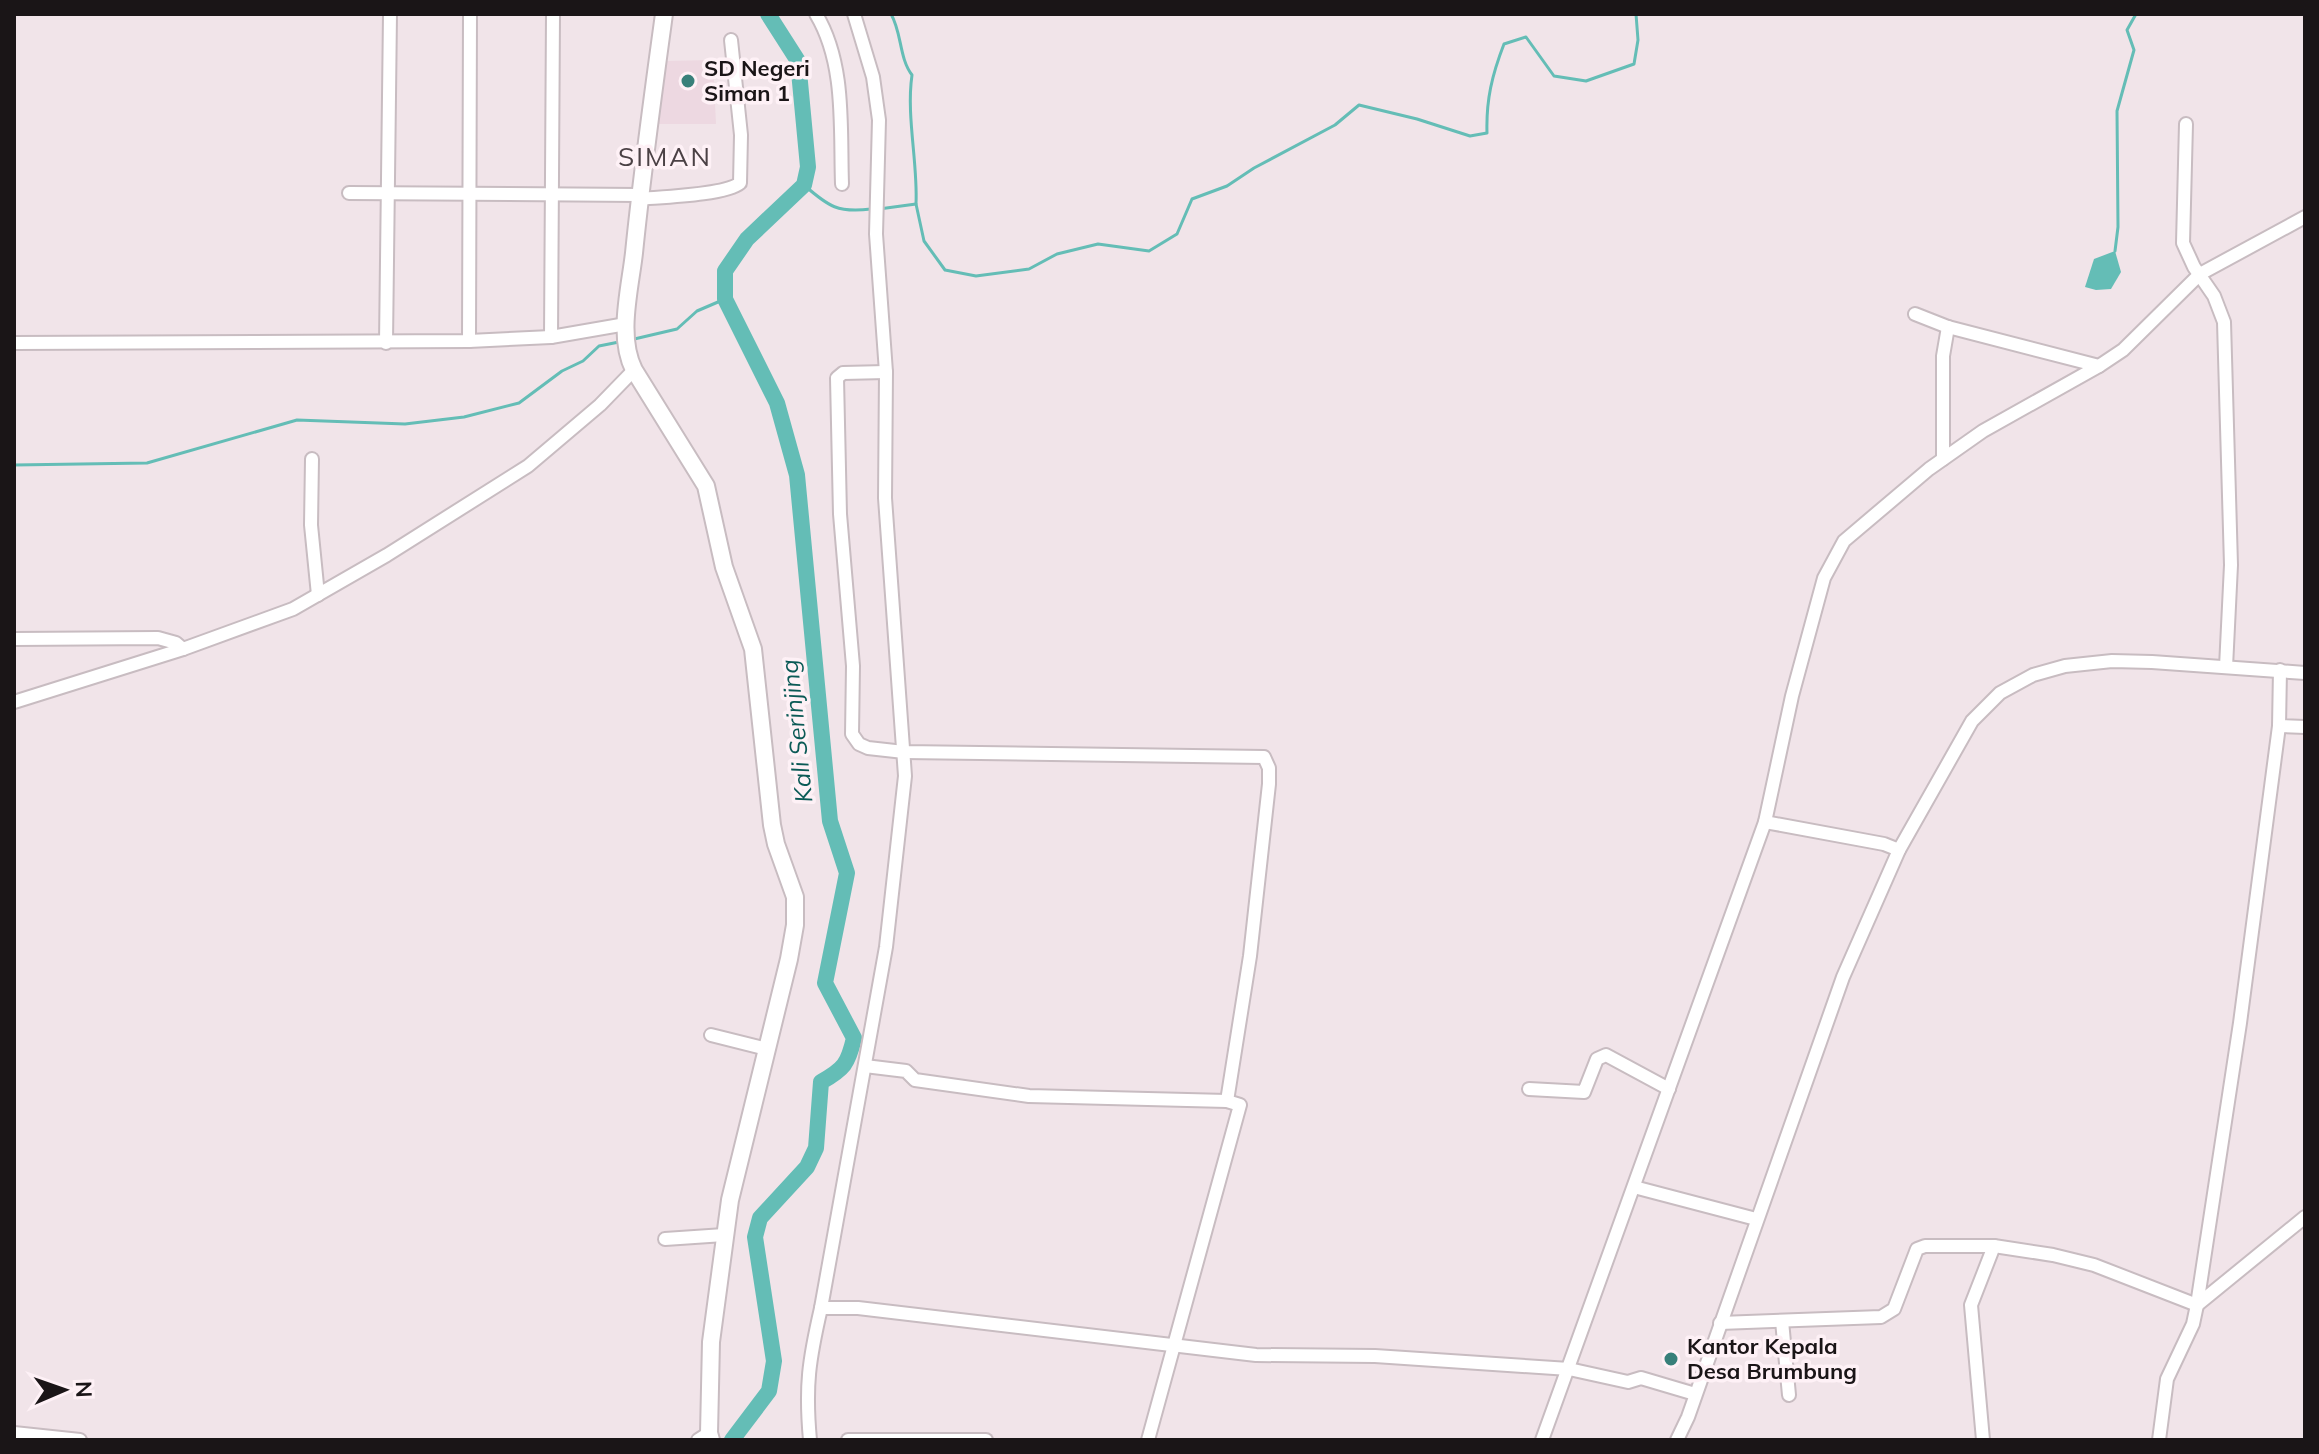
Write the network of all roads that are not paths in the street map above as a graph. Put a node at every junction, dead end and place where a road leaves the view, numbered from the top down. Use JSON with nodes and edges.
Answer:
{"nodes":[{"id":1,"x":390,"y":14,"type":"edge"},
{"id":2,"x":470,"y":14,"type":"edge"},
{"id":3,"x":553,"y":14,"type":"edge"},
{"id":4,"x":664,"y":14,"type":"edge"},
{"id":5,"x":816,"y":14,"type":"edge"},
{"id":6,"x":854,"y":14,"type":"edge"},
{"id":7,"x":731,"y":40,"type":"dead end"},
{"id":8,"x":2186,"y":124,"type":"dead end"},
{"id":9,"x":842,"y":184,"type":"dead end"},
{"id":10,"x":386,"y":192,"type":"junction"},
{"id":11,"x":349,"y":193,"type":"dead end"},
{"id":12,"x":468,"y":194,"type":"junction"},
{"id":13,"x":552,"y":194,"type":"junction"},
{"id":14,"x":639,"y":197,"type":"junction"},
{"id":15,"x":2305,"y":217,"type":"edge"},
{"id":16,"x":2200,"y":274,"type":"junction"},
{"id":17,"x":1915,"y":314,"type":"dead end"},
{"id":18,"x":1948,"y":327,"type":"junction"},
{"id":19,"x":627,"y":334,"type":"junction"},
{"id":20,"x":551,"y":337,"type":"junction"},
{"id":21,"x":469,"y":341,"type":"junction"},
{"id":22,"x":14,"y":343,"type":"edge"},
{"id":23,"x":386,"y":343,"type":"junction"},
{"id":24,"x":2099,"y":366,"type":"junction"},
{"id":25,"x":634,"y":370,"type":"junction"},
{"id":26,"x":886,"y":372,"type":"junction"},
{"id":27,"x":312,"y":459,"type":"dead end"},
{"id":28,"x":1943,"y":459,"type":"junction"},
{"id":29,"x":318,"y":595,"type":"junction"},
{"id":30,"x":14,"y":639,"type":"edge"},
{"id":31,"x":183,"y":649,"type":"junction"},
{"id":32,"x":2226,"y":667,"type":"junction"},
{"id":33,"x":2280,"y":670,"type":"junction"},
{"id":34,"x":2305,"y":673,"type":"edge"},
{"id":35,"x":14,"y":702,"type":"edge"},
{"id":36,"x":2279,"y":726,"type":"junction"},
{"id":37,"x":2305,"y":727,"type":"edge"},
{"id":38,"x":904,"y":752,"type":"junction"},
{"id":39,"x":1765,"y":822,"type":"junction"},
{"id":40,"x":1899,"y":850,"type":"junction"},
{"id":41,"x":711,"y":1035,"type":"dead end"},
{"id":42,"x":767,"y":1049,"type":"junction"},
{"id":43,"x":865,"y":1066,"type":"junction"},
{"id":44,"x":1529,"y":1089,"type":"dead end"},
{"id":45,"x":1669,"y":1089,"type":"junction"},
{"id":46,"x":1227,"y":1101,"type":"junction"},
{"id":47,"x":1634,"y":1187,"type":"junction"},
{"id":48,"x":2305,"y":1217,"type":"edge"},
{"id":49,"x":1756,"y":1219,"type":"junction"},
{"id":50,"x":724,"y":1235,"type":"junction"},
{"id":51,"x":665,"y":1239,"type":"dead end"},
{"id":52,"x":1994,"y":1246,"type":"junction"},
{"id":53,"x":2197,"y":1305,"type":"junction"},
{"id":54,"x":821,"y":1308,"type":"junction"},
{"id":55,"x":1782,"y":1321,"type":"junction"},
{"id":56,"x":1720,"y":1323,"type":"junction"},
{"id":57,"x":1174,"y":1344,"type":"junction"},
{"id":58,"x":1569,"y":1369,"type":"junction"},
{"id":59,"x":1695,"y":1394,"type":"junction"},
{"id":60,"x":1789,"y":1395,"type":"dead end"},
{"id":61,"x":14,"y":1433,"type":"edge"},
{"id":62,"x":706,"y":1438,"type":"edge"},
{"id":63,"x":80,"y":1440,"type":"edge"},
{"id":64,"x":810,"y":1440,"type":"edge"},
{"id":65,"x":848,"y":1440,"type":"edge"},
{"id":66,"x":986,"y":1440,"type":"edge"},
{"id":67,"x":1148,"y":1440,"type":"edge"},
{"id":68,"x":1542,"y":1440,"type":"edge"},
{"id":69,"x":1677,"y":1440,"type":"edge"},
{"id":70,"x":1983,"y":1440,"type":"edge"},
{"id":71,"x":2159,"y":1440,"type":"edge"}],
"edges":[{"from":1,"to":10,"type":"street"},
{"from":2,"to":12,"type":"street"},
{"from":3,"to":13,"type":"street"},
{"from":4,"to":14,"type":"main road"},
{"from":5,"to":9,"type":"street"},
{"from":6,"to":26,"type":"street"},
{"from":7,"to":14,"type":"street"},
{"from":8,"to":16,"type":"street"},
{"from":10,"to":11,"type":"street"},
{"from":10,"to":12,"type":"street"},
{"from":10,"to":23,"type":"street"},
{"from":12,"to":13,"type":"street"},
{"from":12,"to":21,"type":"street"},
{"from":13,"to":14,"type":"street"},
{"from":13,"to":20,"type":"street"},
{"from":14,"to":19,"type":"main road"},
{"from":15,"to":16,"type":"street"},
{"from":16,"to":24,"type":"street"},
{"from":16,"to":32,"type":"street"},
{"from":17,"to":18,"type":"street"},
{"from":18,"to":24,"type":"street"},
{"from":18,"to":28,"type":"street"},
{"from":19,"to":20,"type":"street"},
{"from":19,"to":25,"type":"main road"},
{"from":20,"to":21,"type":"street"},
{"from":21,"to":23,"type":"street"},
{"from":22,"to":23,"type":"street"},
{"from":24,"to":28,"type":"street"},
{"from":25,"to":29,"type":"street"},
{"from":25,"to":42,"type":"main road"},
{"from":26,"to":38,"type":"street"},
{"from":26,"to":38,"type":"street"},
{"from":27,"to":29,"type":"street"},
{"from":28,"to":39,"type":"street"},
{"from":29,"to":31,"type":"street"},
{"from":30,"to":31,"type":"street"},
{"from":31,"to":35,"type":"street"},
{"from":32,"to":33,"type":"street"},
{"from":32,"to":40,"type":"street"},
{"from":33,"to":34,"type":"street"},
{"from":33,"to":36,"type":"street"},
{"from":36,"to":37,"type":"street"},
{"from":36,"to":53,"type":"street"},
{"from":38,"to":43,"type":"street"},
{"from":38,"to":46,"type":"street"},
{"from":39,"to":40,"type":"street"},
{"from":39,"to":45,"type":"street"},
{"from":40,"to":49,"type":"street"},
{"from":41,"to":42,"type":"street"},
{"from":42,"to":50,"type":"main road"},
{"from":43,"to":46,"type":"street"},
{"from":43,"to":54,"type":"street"},
{"from":44,"to":45,"type":"street"},
{"from":45,"to":47,"type":"street"},
{"from":46,"to":57,"type":"street"},
{"from":47,"to":49,"type":"street"},
{"from":47,"to":58,"type":"street"},
{"from":48,"to":53,"type":"street"},
{"from":49,"to":56,"type":"street"},
{"from":50,"to":51,"type":"street"},
{"from":50,"to":62,"type":"main road"},
{"from":52,"to":53,"type":"street"},
{"from":52,"to":55,"type":"street"},
{"from":52,"to":70,"type":"street"},
{"from":53,"to":71,"type":"street"},
{"from":54,"to":57,"type":"street"},
{"from":54,"to":64,"type":"street"},
{"from":55,"to":56,"type":"street"},
{"from":55,"to":60,"type":"street"},
{"from":56,"to":59,"type":"street"},
{"from":57,"to":58,"type":"street"},
{"from":57,"to":67,"type":"street"},
{"from":58,"to":59,"type":"street"},
{"from":58,"to":68,"type":"street"},
{"from":59,"to":69,"type":"street"},
{"from":61,"to":63,"type":"street"},
{"from":65,"to":66,"type":"street"}]}
